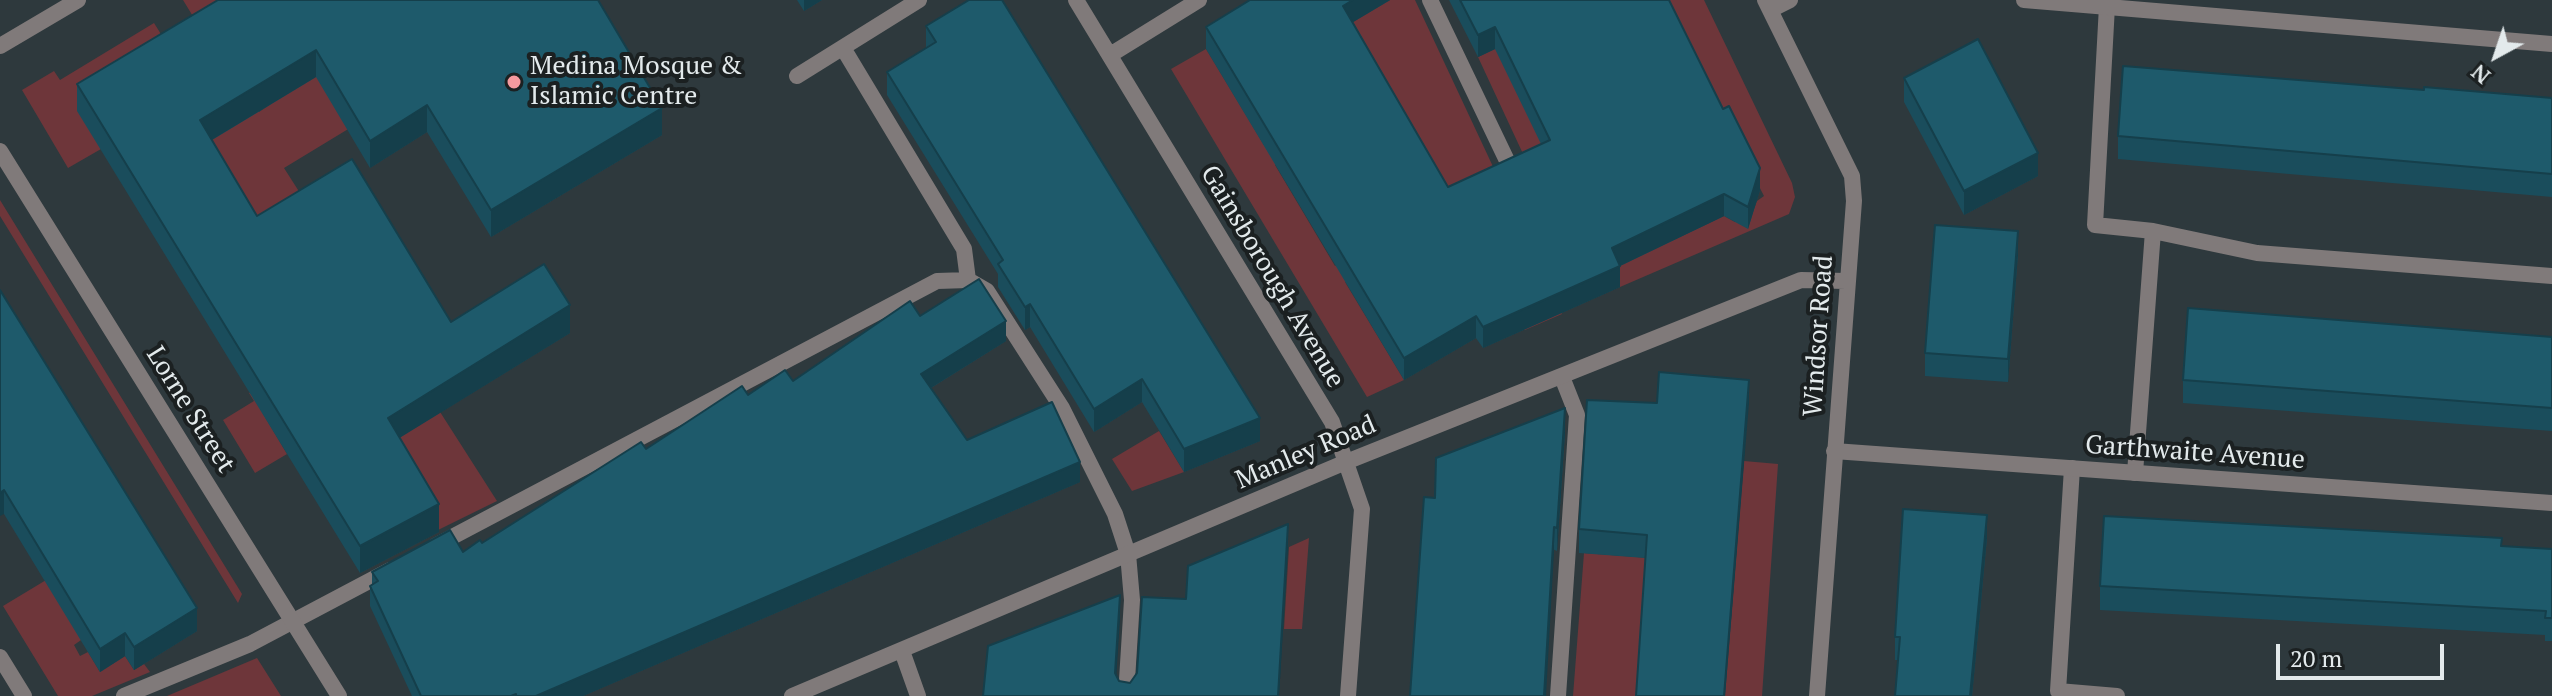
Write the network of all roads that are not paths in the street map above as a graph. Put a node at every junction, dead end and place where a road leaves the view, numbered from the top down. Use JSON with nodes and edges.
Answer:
{"nodes":[{"id":1,"x":78,"y":0,"type":"edge"},
{"id":2,"x":919,"y":0,"type":"edge"},
{"id":3,"x":1076,"y":0,"type":"edge"},
{"id":4,"x":1199,"y":0,"type":"edge"},
{"id":5,"x":1430,"y":0,"type":"edge"},
{"id":6,"x":1790,"y":0,"type":"edge"},
{"id":7,"x":2024,"y":0,"type":"edge"},
{"id":8,"x":1768,"y":5,"type":"edge"},
{"id":9,"x":2107,"y":6,"type":"junction"},
{"id":10,"x":2552,"y":44,"type":"edge"},
{"id":11,"x":0,"y":46,"type":"edge"},
{"id":12,"x":843,"y":48,"type":"junction"},
{"id":13,"x":1110,"y":55,"type":"junction"},
{"id":14,"x":797,"y":76,"type":"dead end"},
{"id":15,"x":0,"y":151,"type":"edge"},
{"id":16,"x":1511,"y":169,"type":"edge"},
{"id":17,"x":2153,"y":231,"type":"junction"},
{"id":18,"x":2552,"y":276,"type":"edge"},
{"id":19,"x":968,"y":280,"type":"junction"},
{"id":20,"x":1846,"y":281,"type":"junction"},
{"id":21,"x":1562,"y":377,"type":"junction"},
{"id":22,"x":1834,"y":451,"type":"junction"},
{"id":23,"x":1346,"y":462,"type":"junction"},
{"id":24,"x":2072,"y":468,"type":"junction"},
{"id":25,"x":2135,"y":473,"type":"junction"},
{"id":26,"x":2552,"y":503,"type":"edge"},
{"id":27,"x":1128,"y":554,"type":"junction"},
{"id":28,"x":293,"y":621,"type":"junction"},
{"id":29,"x":902,"y":651,"type":"junction"},
{"id":30,"x":0,"y":657,"type":"edge"},
{"id":31,"x":24,"y":696,"type":"edge"},
{"id":32,"x":124,"y":696,"type":"edge"},
{"id":33,"x":339,"y":696,"type":"edge"},
{"id":34,"x":792,"y":696,"type":"edge"},
{"id":35,"x":918,"y":696,"type":"edge"},
{"id":36,"x":1126,"y":696,"type":"edge"},
{"id":37,"x":1348,"y":696,"type":"edge"},
{"id":38,"x":1558,"y":696,"type":"edge"},
{"id":39,"x":1817,"y":696,"type":"edge"},
{"id":40,"x":2117,"y":696,"type":"edge"}],
"edges":[{"from":1,"to":11,"type":"street"},
{"from":2,"to":12,"type":"street"},
{"from":3,"to":13,"type":"street","name":"Gainsborough Avenue"},
{"from":4,"to":13,"type":"street"},
{"from":5,"to":16,"type":"street"},
{"from":6,"to":8,"type":"street"},
{"from":7,"to":9,"type":"street"},
{"from":8,"to":20,"type":"street","name":"Windsor Road"},
{"from":9,"to":10,"type":"street"},
{"from":9,"to":17,"type":"street"},
{"from":12,"to":14,"type":"street"},
{"from":12,"to":19,"type":"street"},
{"from":13,"to":23,"type":"street","name":"Gainsborough Avenue"},
{"from":15,"to":28,"type":"street","name":"Lorne Street"},
{"from":17,"to":18,"type":"street"},
{"from":17,"to":25,"type":"street"},
{"from":19,"to":27,"type":"street"},
{"from":19,"to":28,"type":"street"},
{"from":20,"to":21,"type":"street","name":"Manley Road"},
{"from":20,"to":22,"type":"street","name":"Windsor Road"},
{"from":21,"to":23,"type":"street","name":"Manley Road"},
{"from":21,"to":38,"type":"street"},
{"from":22,"to":24,"type":"street","name":"Garthwaite Avenue"},
{"from":22,"to":39,"type":"street","name":"Windsor Road"},
{"from":23,"to":27,"type":"street","name":"Manley Road"},
{"from":23,"to":37,"type":"street","name":"Gainsborough Avenue"},
{"from":24,"to":25,"type":"street","name":"Garthwaite Avenue"},
{"from":24,"to":40,"type":"street"},
{"from":25,"to":26,"type":"street","name":"Garthwaite Avenue"},
{"from":27,"to":29,"type":"street","name":"Manley Road"},
{"from":27,"to":36,"type":"street"},
{"from":28,"to":32,"type":"street"},
{"from":28,"to":33,"type":"street","name":"Lorne Street"},
{"from":29,"to":34,"type":"street","name":"Manley Road"},
{"from":29,"to":35,"type":"street"},
{"from":30,"to":31,"type":"street"}]}
